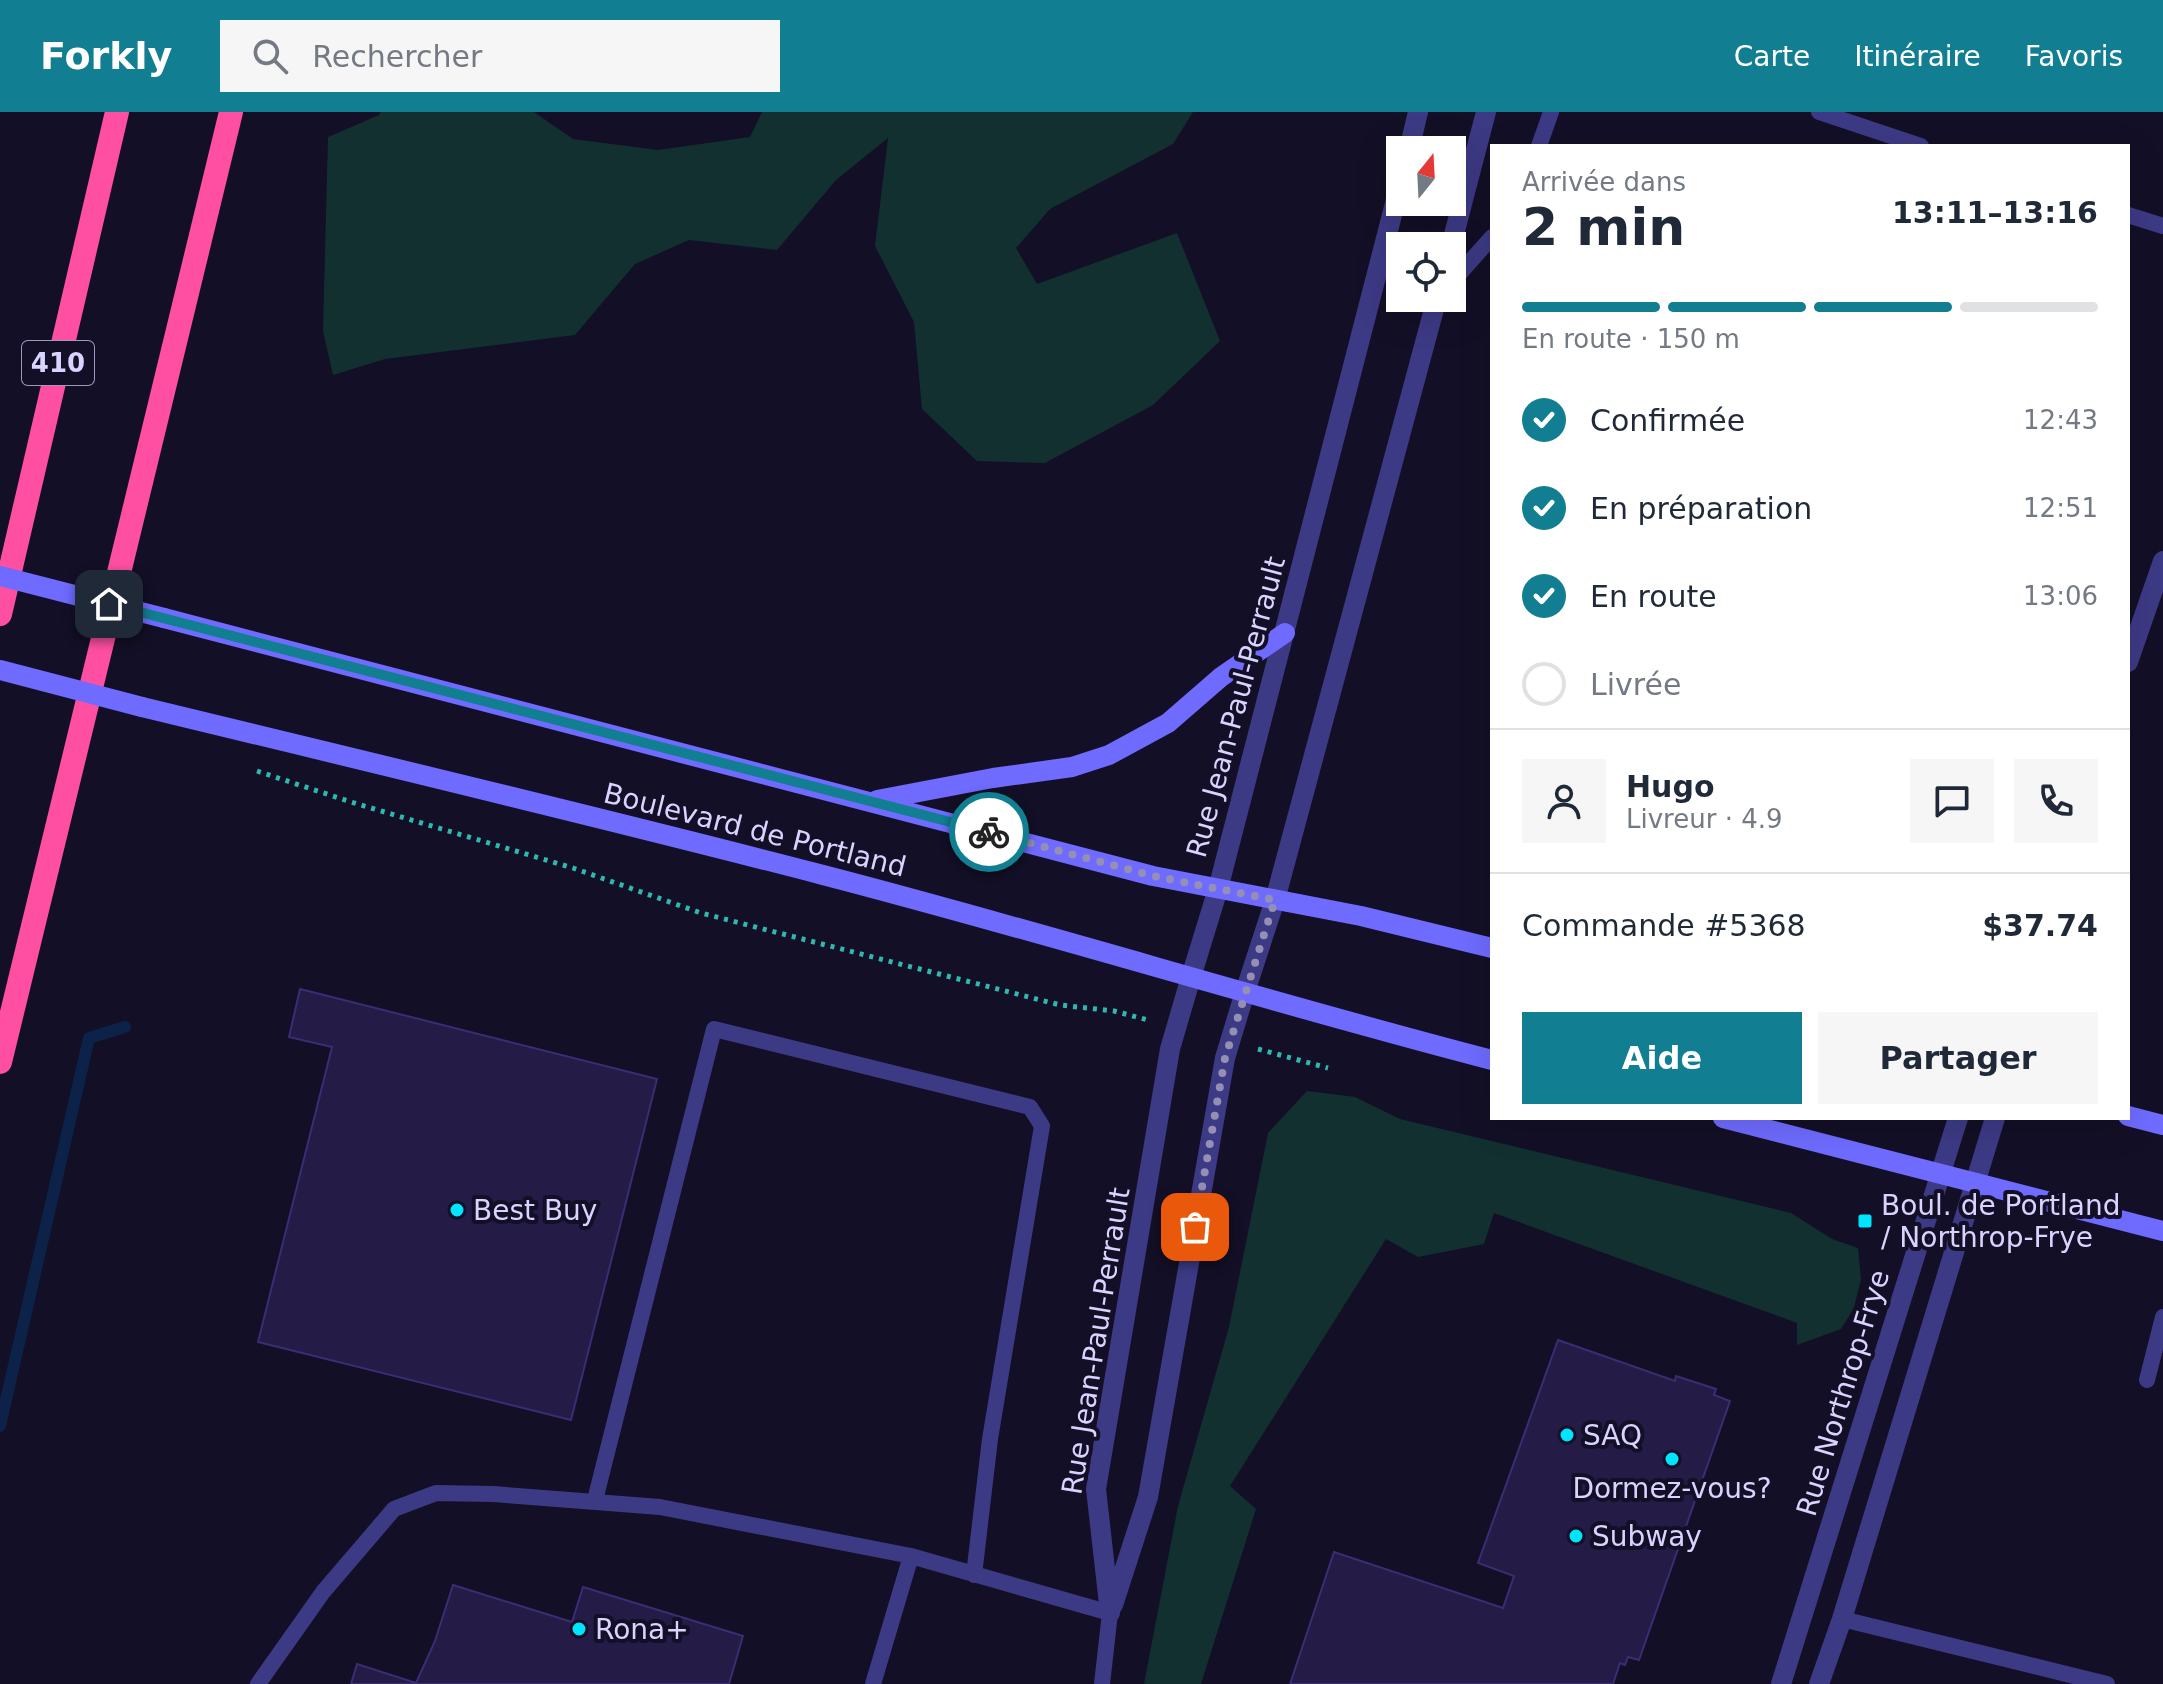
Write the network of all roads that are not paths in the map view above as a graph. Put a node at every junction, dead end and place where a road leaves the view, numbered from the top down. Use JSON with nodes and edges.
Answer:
{"nodes":[{"id":1,"x":117,"y":112,"type":"edge"},
{"id":2,"x":231,"y":112,"type":"edge"},
{"id":3,"x":1418,"y":112,"type":"edge"},
{"id":4,"x":1486,"y":112,"type":"edge"},
{"id":5,"x":1551,"y":112,"type":"edge"},
{"id":6,"x":1819,"y":112,"type":"edge"},
{"id":7,"x":1412,"y":136,"type":"edge"},
{"id":8,"x":1540,"y":144,"type":"edge"},
{"id":9,"x":1915,"y":144,"type":"edge"},
{"id":10,"x":1392,"y":216,"type":"edge"},
{"id":11,"x":2130,"y":216,"type":"edge"},
{"id":12,"x":2163,"y":226,"type":"edge"},
{"id":13,"x":1455,"y":232,"type":"edge"},
{"id":14,"x":1490,"y":239,"type":"edge"},
{"id":15,"x":1466,"y":266,"type":"edge"},
{"id":16,"x":1433,"y":312,"type":"edge"},
{"id":17,"x":2163,"y":561,"type":"edge"},
{"id":18,"x":0,"y":576,"type":"edge"},
{"id":19,"x":0,"y":614,"type":"edge"},
{"id":20,"x":1285,"y":633,"type":"junction"},
{"id":21,"x":2130,"y":656,"type":"edge"},
{"id":22,"x":0,"y":670,"type":"edge"},
{"id":23,"x":872,"y":801,"type":"junction"},
{"id":24,"x":1218,"y":889,"type":"junction"},
{"id":25,"x":1275,"y":900,"type":"junction"},
{"id":26,"x":1490,"y":947,"type":"edge"},
{"id":27,"x":1191,"y":977,"type":"junction"},
{"id":28,"x":1245,"y":992,"type":"junction"},
{"id":29,"x":1490,"y":1059,"type":"edge"},
{"id":30,"x":0,"y":1062,"type":"edge"},
{"id":31,"x":2130,"y":1117,"type":"edge"},
{"id":32,"x":1731,"y":1120,"type":"edge"},
{"id":33,"x":1957,"y":1120,"type":"edge"},
{"id":34,"x":1994,"y":1120,"type":"edge"},
{"id":35,"x":2163,"y":1125,"type":"edge"},
{"id":36,"x":1941,"y":1173,"type":"junction"},
{"id":37,"x":1975,"y":1183,"type":"junction"},
{"id":38,"x":2163,"y":1231,"type":"edge"},
{"id":39,"x":2163,"y":1317,"type":"edge"},
{"id":40,"x":2147,"y":1380,"type":"dead end"},
{"id":41,"x":595,"y":1500,"type":"junction"},
{"id":42,"x":911,"y":1556,"type":"junction"},
{"id":43,"x":974,"y":1575,"type":"junction"},
{"id":44,"x":1110,"y":1613,"type":"junction"},
{"id":45,"x":1842,"y":1619,"type":"junction"},
{"id":46,"x":258,"y":1684,"type":"edge"},
{"id":47,"x":873,"y":1684,"type":"edge"},
{"id":48,"x":1102,"y":1684,"type":"edge"},
{"id":49,"x":1781,"y":1684,"type":"edge"},
{"id":50,"x":1819,"y":1684,"type":"edge"},
{"id":51,"x":2107,"y":1684,"type":"edge"}],
"edges":[{"from":1,"to":19,"type":"highway","number":"410"},
{"from":2,"to":30,"type":"highway"},
{"from":3,"to":7,"type":"street"},
{"from":4,"to":13,"type":"street"},
{"from":5,"to":8,"type":"lane"},
{"from":6,"to":9,"type":"lane"},
{"from":10,"to":20,"type":"street","name":"Rue Jean-Paul-Perrault"},
{"from":11,"to":12,"type":"lane"},
{"from":14,"to":15,"type":"lane"},
{"from":16,"to":25,"type":"street"},
{"from":17,"to":21,"type":"street"},
{"from":18,"to":23,"type":"main road","name":"Boulevard de Portland","bridge":true},
{"from":20,"to":23,"type":"main road"},
{"from":20,"to":24,"type":"street","name":"Rue Jean-Paul-Perrault"},
{"from":22,"to":27,"type":"main road","name":"Boulevard de Portland","bridge":true},
{"from":23,"to":24,"type":"main road","name":"Boulevard de Portland"},
{"from":24,"to":25,"type":"main road","name":"Boulevard de Portland"},
{"from":24,"to":27,"type":"street","name":"Rue Jean-Paul-Perrault"},
{"from":25,"to":26,"type":"main road","name":"Boulevard de Portland"},
{"from":25,"to":28,"type":"street"},
{"from":27,"to":28,"type":"main road","name":"Boulevard de Portland"},
{"from":27,"to":44,"type":"street","name":"Rue Jean-Paul-Perrault"},
{"from":28,"to":29,"type":"main road","name":"Boulevard de Portland"},
{"from":28,"to":44,"type":"street"},
{"from":31,"to":35,"type":"main road"},
{"from":32,"to":36,"type":"main road"},
{"from":33,"to":36,"type":"street","name":"Rue Northrop-Frye"},
{"from":34,"to":37,"type":"street"},
{"from":36,"to":37,"type":"main road"},
{"from":36,"to":49,"type":"street","name":"Rue Northrop-Frye"},
{"from":37,"to":38,"type":"main road"},
{"from":37,"to":45,"type":"street"},
{"from":39,"to":40,"type":"lane"},
{"from":41,"to":42,"type":"lane"},
{"from":41,"to":43,"type":"lane"},
{"from":41,"to":46,"type":"lane"},
{"from":42,"to":43,"type":"lane"},
{"from":42,"to":47,"type":"lane"},
{"from":43,"to":44,"type":"lane"},
{"from":44,"to":48,"type":"lane"},
{"from":45,"to":50,"type":"street"},
{"from":45,"to":51,"type":"lane"}]}
